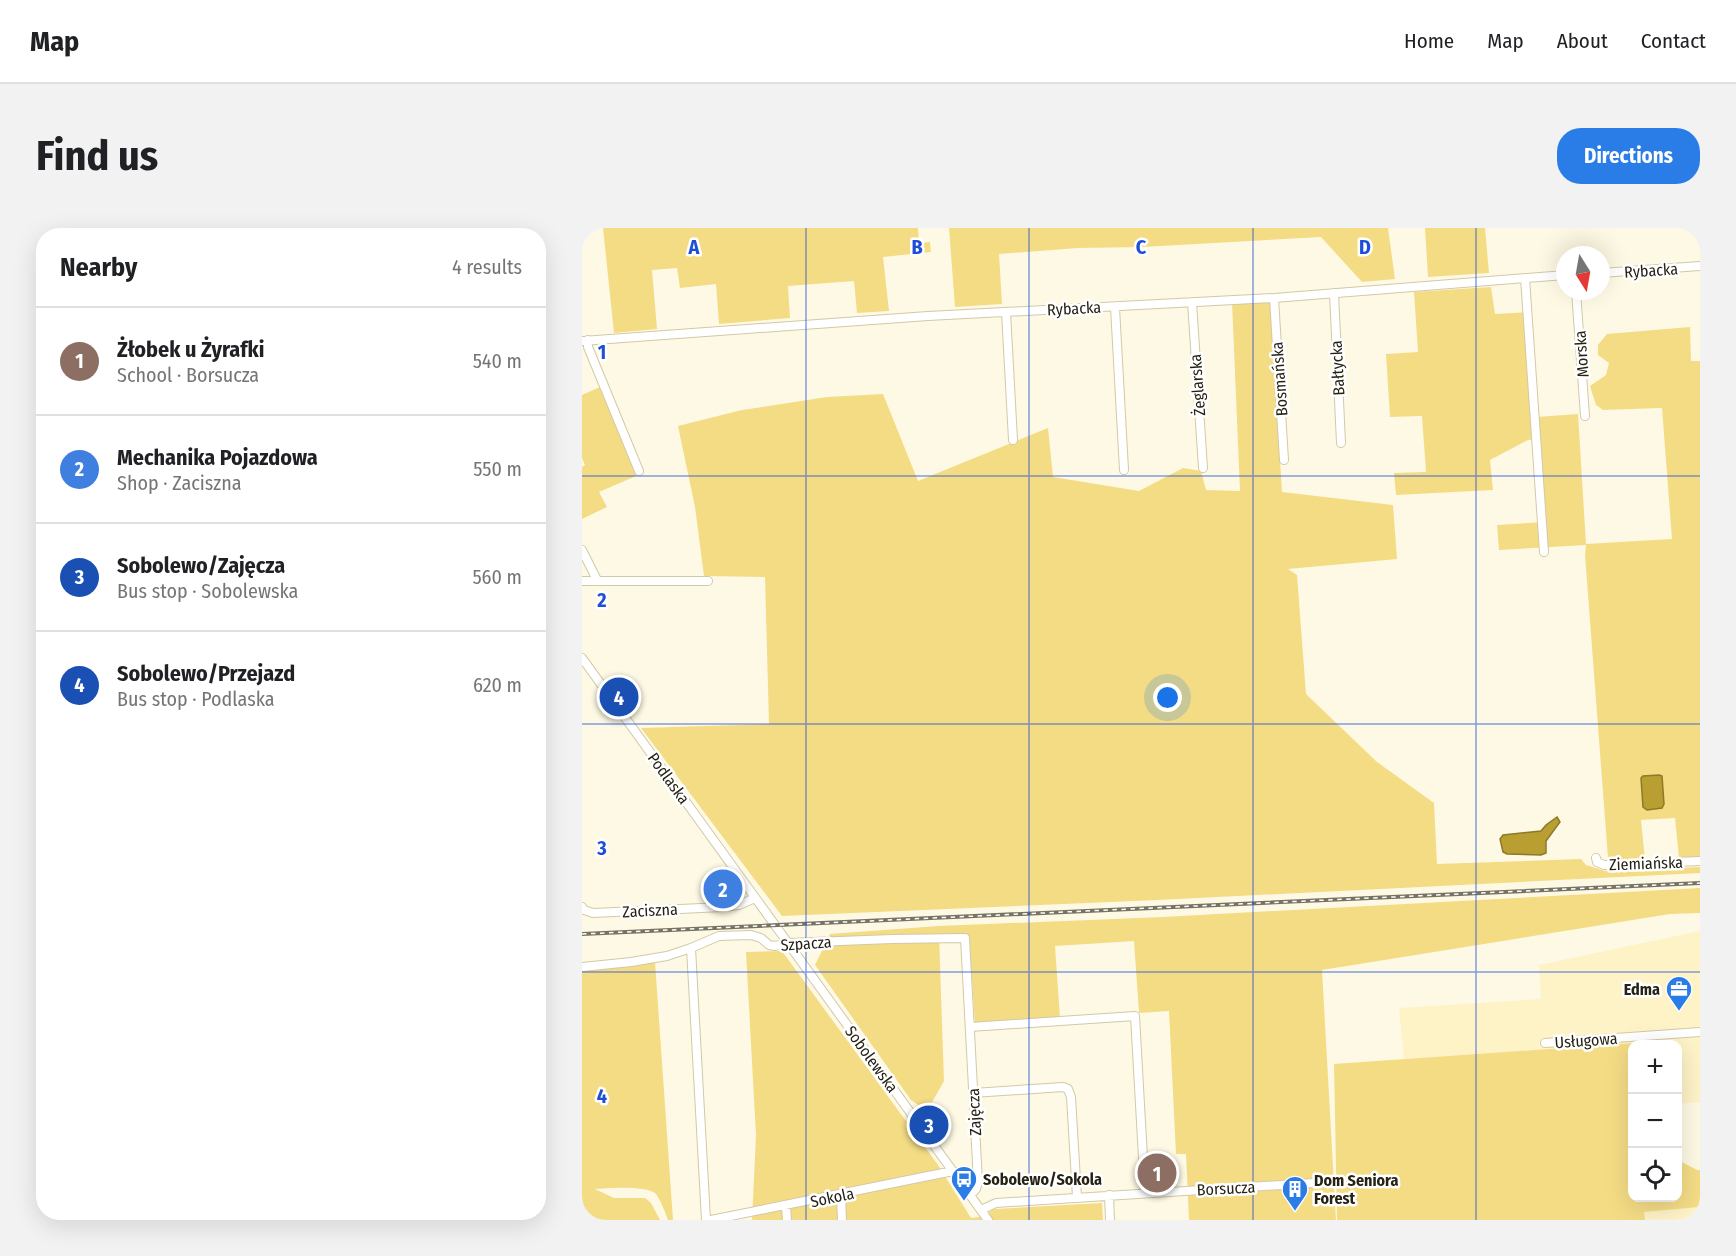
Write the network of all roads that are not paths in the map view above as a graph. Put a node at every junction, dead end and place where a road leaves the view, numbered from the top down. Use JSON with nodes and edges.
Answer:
{"nodes":[{"id":1,"x":1700,"y":266,"type":"edge"},
{"id":2,"x":1610,"y":272,"type":"edge"},
{"id":3,"x":1556,"y":276,"type":"edge"},
{"id":4,"x":1525,"y":278,"type":"junction"},
{"id":5,"x":1334,"y":293,"type":"junction"},
{"id":6,"x":1274,"y":298,"type":"junction"},
{"id":7,"x":1577,"y":300,"type":"edge"},
{"id":8,"x":1192,"y":302,"type":"junction"},
{"id":9,"x":1115,"y":307,"type":"junction"},
{"id":10,"x":1006,"y":312,"type":"junction"},
{"id":11,"x":585,"y":340,"type":"edge"},
{"id":12,"x":1586,"y":417,"type":"dead end"},
{"id":13,"x":1013,"y":440,"type":"dead end"},
{"id":14,"x":1341,"y":443,"type":"dead end"},
{"id":15,"x":1284,"y":460,"type":"dead end"},
{"id":16,"x":1203,"y":468,"type":"dead end"},
{"id":17,"x":1124,"y":470,"type":"dead end"},
{"id":18,"x":639,"y":471,"type":"dead end"},
{"id":19,"x":582,"y":550,"type":"edge"},
{"id":20,"x":1544,"y":552,"type":"dead end"},
{"id":21,"x":597,"y":580,"type":"junction"},
{"id":22,"x":582,"y":581,"type":"edge"},
{"id":23,"x":708,"y":581,"type":"dead end"},
{"id":24,"x":582,"y":658,"type":"edge"},
{"id":25,"x":1596,"y":858,"type":"dead end"},
{"id":26,"x":1700,"y":861,"type":"edge"},
{"id":27,"x":755,"y":898,"type":"junction"},
{"id":28,"x":582,"y":907,"type":"edge"},
{"id":29,"x":965,"y":938,"type":"joint"},
{"id":30,"x":788,"y":943,"type":"junction"},
{"id":31,"x":691,"y":948,"type":"junction"},
{"id":32,"x":582,"y":967,"type":"edge"},
{"id":33,"x":970,"y":1027,"type":"junction"},
{"id":34,"x":1700,"y":1032,"type":"edge"},
{"id":35,"x":1545,"y":1043,"type":"dead end"},
{"id":36,"x":973,"y":1093,"type":"junction"},
{"id":37,"x":953,"y":1171,"type":"junction"},
{"id":38,"x":1329,"y":1182,"type":"dead end"},
{"id":39,"x":1145,"y":1193,"type":"junction"},
{"id":40,"x":841,"y":1195,"type":"junction"},
{"id":41,"x":970,"y":1195,"type":"junction"},
{"id":42,"x":1109,"y":1195,"type":"junction"},
{"id":43,"x":1077,"y":1197,"type":"junction"},
{"id":44,"x":786,"y":1206,"type":"junction"},
{"id":45,"x":981,"y":1210,"type":"junction"},
{"id":46,"x":706,"y":1220,"type":"edge"},
{"id":47,"x":711,"y":1220,"type":"edge"},
{"id":48,"x":787,"y":1220,"type":"edge"},
{"id":49,"x":842,"y":1220,"type":"edge"},
{"id":50,"x":988,"y":1220,"type":"edge"},
{"id":51,"x":1110,"y":1220,"type":"edge"}],
"edges":[{"from":1,"to":2,"type":"street","name":"Rybacka"},
{"from":3,"to":4,"type":"street","name":"Rybacka"},
{"from":4,"to":5,"type":"street","name":"Rybacka"},
{"from":4,"to":20,"type":"street"},
{"from":5,"to":6,"type":"street","name":"Rybacka"},
{"from":5,"to":14,"type":"street","name":"Bałtycka"},
{"from":6,"to":8,"type":"street","name":"Rybacka"},
{"from":6,"to":15,"type":"street","name":"Bosmańska"},
{"from":7,"to":12,"type":"street","name":"Morska"},
{"from":8,"to":9,"type":"street","name":"Rybacka"},
{"from":8,"to":16,"type":"street","name":"Żeglarska"},
{"from":9,"to":10,"type":"street","name":"Rybacka"},
{"from":9,"to":17,"type":"street"},
{"from":10,"to":11,"type":"street","name":"Rybacka"},
{"from":10,"to":13,"type":"street"},
{"from":11,"to":18,"type":"street"},
{"from":19,"to":21,"type":"street"},
{"from":21,"to":22,"type":"street"},
{"from":21,"to":23,"type":"street"},
{"from":24,"to":27,"type":"street","name":"Podlaska"},
{"from":25,"to":26,"type":"street","name":"Ziemiańska"},
{"from":27,"to":28,"type":"street","name":"Zaciszna"},
{"from":27,"to":30,"type":"street","name":"Sobolewska"},
{"from":29,"to":30,"type":"street","name":"Szpacza"},
{"from":29,"to":33,"type":"street","name":"Zajęcza"},
{"from":30,"to":31,"type":"street","name":"Szpacza"},
{"from":30,"to":37,"type":"street","name":"Sobolewska"},
{"from":31,"to":32,"type":"street","name":"Szpacza"},
{"from":31,"to":46,"type":"street"},
{"from":33,"to":36,"type":"street","name":"Zajęcza"},
{"from":33,"to":39,"type":"street"},
{"from":34,"to":35,"type":"street","name":"Usługowa"},
{"from":36,"to":41,"type":"street","name":"Zajęcza"},
{"from":36,"to":43,"type":"street"},
{"from":37,"to":40,"type":"street","name":"Sokola"},
{"from":37,"to":41,"type":"street","name":"Sobolewska"},
{"from":38,"to":39,"type":"street","name":"Borsucza"},
{"from":39,"to":42,"type":"street","name":"Borsucza"},
{"from":40,"to":44,"type":"street","name":"Sokola"},
{"from":40,"to":49,"type":"street"},
{"from":41,"to":45,"type":"street","name":"Sobolewska"},
{"from":42,"to":43,"type":"street","name":"Borsucza"},
{"from":42,"to":51,"type":"street"},
{"from":43,"to":45,"type":"street","name":"Borsucza"},
{"from":44,"to":47,"type":"street","name":"Sokola"},
{"from":44,"to":48,"type":"street"},
{"from":45,"to":50,"type":"street","name":"Sobolewska"}]}
